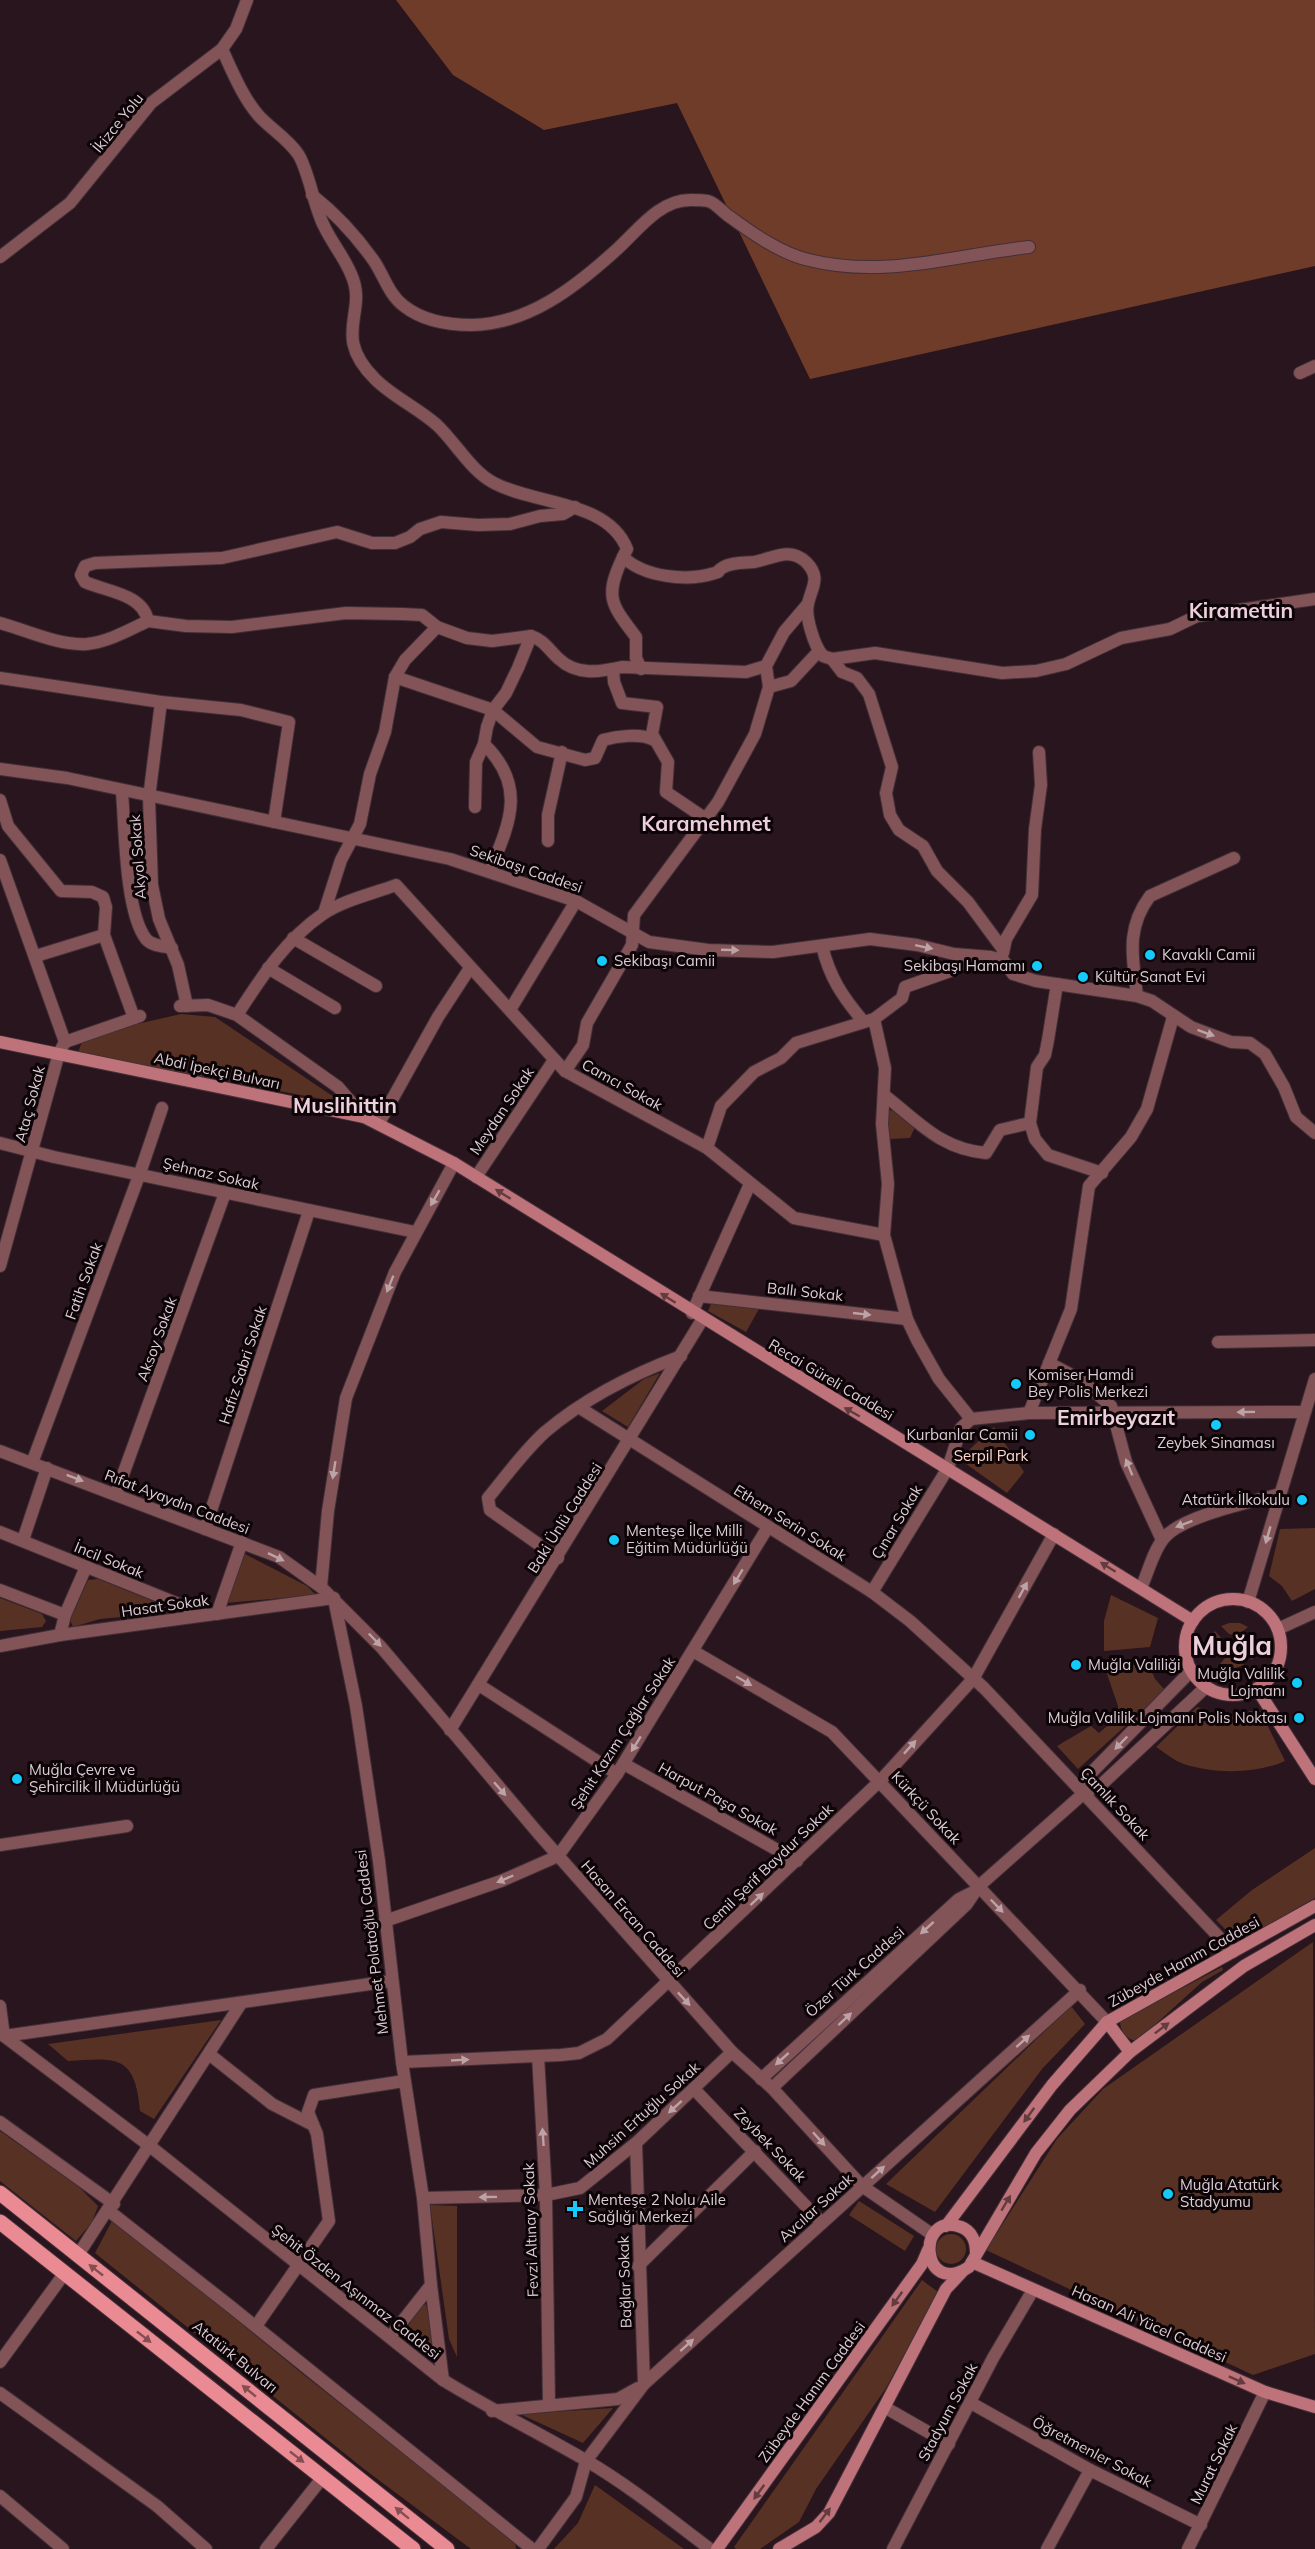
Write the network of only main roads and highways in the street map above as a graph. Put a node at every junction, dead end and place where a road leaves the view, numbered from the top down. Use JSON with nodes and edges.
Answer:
{"nodes":[{"id":1,"x":0,"y":1042,"type":"edge"},
{"id":2,"x":454,"y":1163,"type":"joint"},
{"id":3,"x":1193,"y":1621,"type":"junction"},
{"id":4,"x":1257,"y":1689,"type":"junction"},
{"id":5,"x":1315,"y":1779,"type":"edge"},
{"id":6,"x":1315,"y":1906,"type":"edge"},
{"id":7,"x":1315,"y":1925,"type":"edge"},
{"id":8,"x":1233,"y":1952,"type":"junction"},
{"id":9,"x":1244,"y":1966,"type":"junction"},
{"id":10,"x":1107,"y":2022,"type":"junction"},
{"id":11,"x":1130,"y":2052,"type":"junction"},
{"id":12,"x":0,"y":2193,"type":"edge"},
{"id":13,"x":0,"y":2222,"type":"edge"},
{"id":14,"x":946,"y":2226,"type":"junction"},
{"id":15,"x":928,"y":2250,"type":"junction"},
{"id":16,"x":78,"y":2255,"type":"junction"},
{"id":17,"x":974,"y":2258,"type":"junction"},
{"id":18,"x":962,"y":2272,"type":"junction"},
{"id":19,"x":64,"y":2274,"type":"junction"},
{"id":20,"x":1315,"y":2407,"type":"edge"},
{"id":21,"x":413,"y":2549,"type":"edge"},
{"id":22,"x":447,"y":2549,"type":"edge"},
{"id":23,"x":717,"y":2549,"type":"edge"},
{"id":24,"x":779,"y":2549,"type":"edge"}],
"edges":[{"from":1,"to":2,"type":"main road","name":"Abdi İpekçi Bulvarı"},
{"from":3,"to":2,"type":"main road","name":"Recai Güreli Caddesi","one_way":true},
{"from":3,"to":4,"type":"main road"},
{"from":3,"to":4,"type":"main road"},
{"from":4,"to":5,"type":"main road"},
{"from":6,"to":8,"type":"main road","name":"Zübeyde Hanım Caddesi"},
{"from":7,"to":9,"type":"main road"},
{"from":8,"to":9,"type":"main road"},
{"from":8,"to":10,"type":"main road","name":"Zübeyde Hanım Caddesi"},
{"from":11,"to":9,"type":"main road","one_way":true},
{"from":10,"to":11,"type":"main road"},
{"from":10,"to":14,"type":"main road","name":"Zübeyde Hanım Caddesi","one_way":true},
{"from":17,"to":11,"type":"main road","one_way":true},
{"from":12,"to":16,"type":"main road","name":"Atatürk Bulvarı"},
{"from":13,"to":19,"type":"main road"},
{"from":14,"to":15,"type":"main road"},
{"from":14,"to":17,"type":"main road"},
{"from":15,"to":18,"type":"main road"},
{"from":15,"to":23,"type":"main road","name":"Zübeyde Hanım Caddesi","one_way":true},
{"from":16,"to":19,"type":"main road"},
{"from":22,"to":16,"type":"main road","name":"Atatürk Bulvarı","one_way":true},
{"from":17,"to":18,"type":"main road"},
{"from":17,"to":20,"type":"main road","name":"Hasan Ali Yücel Caddesi","one_way":true},
{"from":24,"to":18,"type":"main road","one_way":true},
{"from":19,"to":21,"type":"main road","one_way":true}]}
